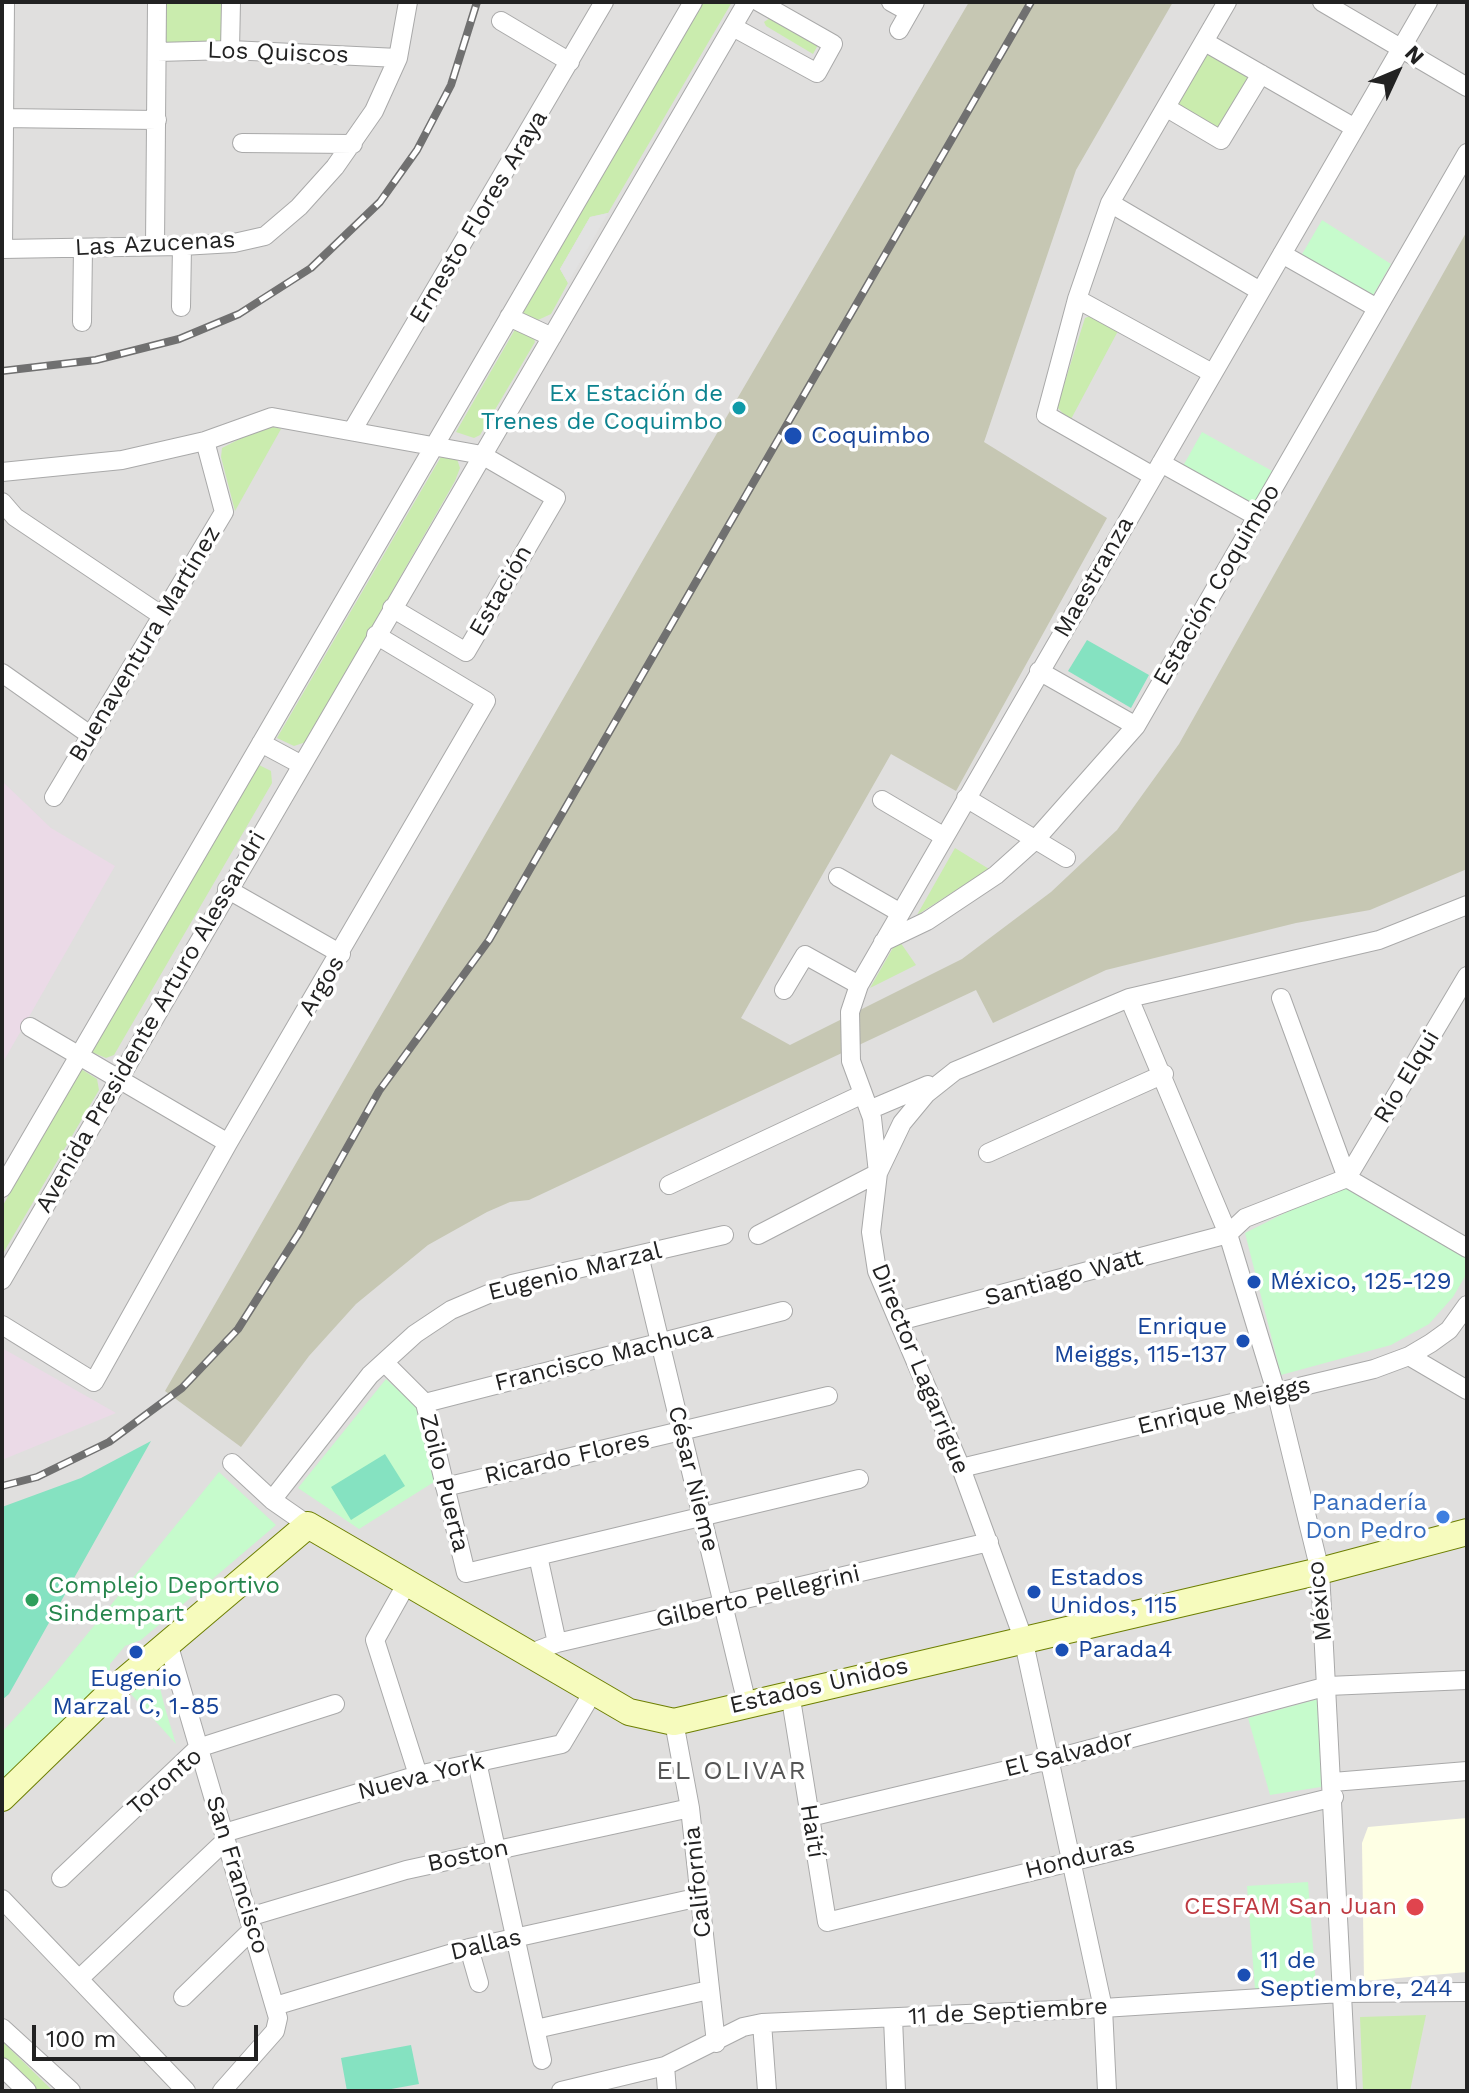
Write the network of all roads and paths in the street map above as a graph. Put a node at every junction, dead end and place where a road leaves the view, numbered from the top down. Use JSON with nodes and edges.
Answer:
{"nodes":[{"id":1,"x":5,"y":2,"type":"edge"},
{"id":2,"x":157,"y":2,"type":"edge"},
{"id":3,"x":231,"y":2,"type":"edge"},
{"id":4,"x":408,"y":2,"type":"edge"},
{"id":5,"x":604,"y":2,"type":"edge"},
{"id":6,"x":693,"y":2,"type":"edge"},
{"id":7,"x":747,"y":2,"type":"edge"},
{"id":8,"x":759,"y":2,"type":"edge"},
{"id":9,"x":891,"y":2,"type":"edge"},
{"id":10,"x":1227,"y":2,"type":"edge"},
{"id":11,"x":1322,"y":2,"type":"edge"},
{"id":12,"x":1428,"y":2,"type":"edge"},
{"id":13,"x":912,"y":7,"type":"edge"},
{"id":14,"x":501,"y":21,"type":"dead end"},
{"id":15,"x":733,"y":27,"type":"junction"},
{"id":16,"x":899,"y":30,"type":"dead end"},
{"id":17,"x":1205,"y":42,"type":"junction"},
{"id":18,"x":1401,"y":48,"type":"junction"},
{"id":19,"x":230,"y":50,"type":"junction"},
{"id":20,"x":157,"y":52,"type":"junction"},
{"id":21,"x":398,"y":58,"type":"junction"},
{"id":22,"x":570,"y":62,"type":"junction"},
{"id":23,"x":1261,"y":74,"type":"junction"},
{"id":24,"x":1467,"y":87,"type":"edge"},
{"id":25,"x":1167,"y":108,"type":"junction"},
{"id":26,"x":3,"y":118,"type":"edge"},
{"id":27,"x":157,"y":120,"type":"junction"},
{"id":28,"x":1355,"y":128,"type":"junction"},
{"id":29,"x":242,"y":143,"type":"dead end"},
{"id":30,"x":353,"y":144,"type":"junction"},
{"id":31,"x":1467,"y":153,"type":"edge"},
{"id":32,"x":1110,"y":203,"type":"junction"},
{"id":33,"x":155,"y":246,"type":"junction"},
{"id":34,"x":182,"y":246,"type":"junction"},
{"id":35,"x":83,"y":248,"type":"junction"},
{"id":36,"x":2,"y":249,"type":"edge"},
{"id":37,"x":1282,"y":254,"type":"junction"},
{"id":38,"x":1260,"y":291,"type":"junction"},
{"id":39,"x":1077,"y":299,"type":"junction"},
{"id":40,"x":181,"y":307,"type":"dead end"},
{"id":41,"x":1377,"y":308,"type":"junction"},
{"id":42,"x":509,"y":317,"type":"junction"},
{"id":43,"x":82,"y":322,"type":"dead end"},
{"id":44,"x":552,"y":337,"type":"junction"},
{"id":45,"x":1212,"y":373,"type":"junction"},
{"id":46,"x":352,"y":431,"type":"junction"},
{"id":47,"x":205,"y":441,"type":"junction"},
{"id":48,"x":433,"y":447,"type":"junction"},
{"id":49,"x":482,"y":455,"type":"junction"},
{"id":50,"x":1157,"y":469,"type":"junction"},
{"id":51,"x":2,"y":472,"type":"edge"},
{"id":52,"x":2,"y":502,"type":"edge"},
{"id":53,"x":1256,"y":516,"type":"junction"},
{"id":54,"x":392,"y":608,"type":"junction"},
{"id":55,"x":161,"y":615,"type":"junction"},
{"id":56,"x":376,"y":635,"type":"junction"},
{"id":57,"x":1039,"y":671,"type":"junction"},
{"id":58,"x":2,"y":673,"type":"edge"},
{"id":59,"x":1136,"y":726,"type":"junction"},
{"id":60,"x":90,"y":735,"type":"junction"},
{"id":61,"x":261,"y":743,"type":"junction"},
{"id":62,"x":300,"y":764,"type":"junction"},
{"id":63,"x":54,"y":797,"type":"dead end"},
{"id":64,"x":966,"y":798,"type":"junction"},
{"id":65,"x":882,"y":800,"type":"dead end"},
{"id":66,"x":943,"y":836,"type":"junction"},
{"id":67,"x":1035,"y":840,"type":"junction"},
{"id":68,"x":1066,"y":858,"type":"dead end"},
{"id":69,"x":838,"y":877,"type":"dead end"},
{"id":70,"x":227,"y":889,"type":"junction"},
{"id":71,"x":1467,"y":905,"type":"edge"},
{"id":72,"x":899,"y":912,"type":"junction"},
{"id":73,"x":883,"y":942,"type":"junction"},
{"id":74,"x":341,"y":954,"type":"junction"},
{"id":75,"x":1467,"y":976,"type":"edge"},
{"id":76,"x":859,"y":985,"type":"junction"},
{"id":77,"x":784,"y":990,"type":"dead end"},
{"id":78,"x":1129,"y":998,"type":"junction"},
{"id":79,"x":1281,"y":998,"type":"dead end"},
{"id":80,"x":30,"y":1027,"type":"dead end"},
{"id":81,"x":79,"y":1055,"type":"junction"},
{"id":82,"x":955,"y":1071,"type":"junction"},
{"id":83,"x":1164,"y":1074,"type":"junction"},
{"id":84,"x":118,"y":1078,"type":"junction"},
{"id":85,"x":866,"y":1102,"type":"junction"},
{"id":86,"x":228,"y":1143,"type":"junction"},
{"id":87,"x":988,"y":1153,"type":"dead end"},
{"id":88,"x":878,"y":1173,"type":"junction"},
{"id":89,"x":1347,"y":1178,"type":"junction"},
{"id":90,"x":669,"y":1185,"type":"dead end"},
{"id":91,"x":2,"y":1188,"type":"edge"},
{"id":92,"x":1228,"y":1234,"type":"junction"},
{"id":93,"x":724,"y":1235,"type":"dead end"},
{"id":94,"x":758,"y":1235,"type":"dead end"},
{"id":95,"x":1467,"y":1248,"type":"edge"},
{"id":96,"x":639,"y":1255,"type":"junction"},
{"id":97,"x":2,"y":1280,"type":"edge"},
{"id":98,"x":1467,"y":1305,"type":"edge"},
{"id":99,"x":783,"y":1311,"type":"dead end"},
{"id":100,"x":899,"y":1321,"type":"junction"},
{"id":101,"x":2,"y":1325,"type":"edge"},
{"id":102,"x":660,"y":1343,"type":"junction"},
{"id":103,"x":1409,"y":1356,"type":"junction"},
{"id":104,"x":384,"y":1362,"type":"junction"},
{"id":105,"x":1467,"y":1390,"type":"edge"},
{"id":106,"x":1277,"y":1395,"type":"junction"},
{"id":107,"x":828,"y":1396,"type":"dead end"},
{"id":108,"x":425,"y":1403,"type":"junction"},
{"id":109,"x":681,"y":1431,"type":"junction"},
{"id":110,"x":232,"y":1463,"type":"dead end"},
{"id":111,"x":961,"y":1468,"type":"junction"},
{"id":112,"x":859,"y":1479,"type":"dead end"},
{"id":113,"x":445,"y":1487,"type":"junction"},
{"id":114,"x":272,"y":1500,"type":"junction"},
{"id":115,"x":702,"y":1516,"type":"junction"},
{"id":116,"x":308,"y":1525,"type":"junction"},
{"id":117,"x":1467,"y":1532,"type":"edge"},
{"id":118,"x":989,"y":1542,"type":"junction"},
{"id":119,"x":538,"y":1556,"type":"junction"},
{"id":120,"x":1320,"y":1571,"type":"junction"},
{"id":121,"x":407,"y":1583,"type":"junction"},
{"id":122,"x":724,"y":1605,"type":"junction"},
{"id":123,"x":1023,"y":1638,"type":"junction"},
{"id":124,"x":168,"y":1643,"type":"junction"},
{"id":125,"x":557,"y":1643,"type":"junction"},
{"id":126,"x":528,"y":1654,"type":"junction"},
{"id":127,"x":1467,"y":1680,"type":"edge"},
{"id":128,"x":1328,"y":1686,"type":"junction"},
{"id":129,"x":593,"y":1692,"type":"junction"},
{"id":130,"x":790,"y":1693,"type":"junction"},
{"id":131,"x":335,"y":1704,"type":"dead end"},
{"id":132,"x":747,"y":1704,"type":"junction"},
{"id":133,"x":674,"y":1722,"type":"junction"},
{"id":134,"x":198,"y":1748,"type":"junction"},
{"id":135,"x":1049,"y":1760,"type":"junction"},
{"id":136,"x":477,"y":1762,"type":"junction"},
{"id":137,"x":1467,"y":1771,"type":"edge"},
{"id":138,"x":418,"y":1775,"type":"junction"},
{"id":139,"x":1334,"y":1790,"type":"junction"},
{"id":140,"x":2,"y":1798,"type":"edge"},
{"id":141,"x":690,"y":1808,"type":"junction"},
{"id":142,"x":810,"y":1817,"type":"junction"},
{"id":143,"x":225,"y":1836,"type":"junction"},
{"id":144,"x":498,"y":1850,"type":"junction"},
{"id":145,"x":1071,"y":1860,"type":"junction"},
{"id":146,"x":61,"y":1878,"type":"dead end"},
{"id":147,"x":700,"y":1897,"type":"junction"},
{"id":148,"x":2,"y":1899,"type":"edge"},
{"id":149,"x":827,"y":1922,"type":"joint"},
{"id":150,"x":251,"y":1923,"type":"junction"},
{"id":151,"x":517,"y":1938,"type":"junction"},
{"id":152,"x":469,"y":1948,"type":"junction"},
{"id":153,"x":80,"y":1978,"type":"junction"},
{"id":154,"x":479,"y":1983,"type":"dead end"},
{"id":155,"x":709,"y":1990,"type":"junction"},
{"id":156,"x":1467,"y":1992,"type":"edge"},
{"id":157,"x":1341,"y":1993,"type":"junction"},
{"id":158,"x":183,"y":1997,"type":"dead end"},
{"id":159,"x":275,"y":2006,"type":"junction"},
{"id":160,"x":1103,"y":2008,"type":"junction"},
{"id":161,"x":893,"y":2018,"type":"junction"},
{"id":162,"x":762,"y":2023,"type":"junction"},
{"id":163,"x":2,"y":2028,"type":"edge"},
{"id":164,"x":536,"y":2029,"type":"junction"},
{"id":165,"x":716,"y":2043,"type":"junction"},
{"id":166,"x":542,"y":2060,"type":"dead end"},
{"id":167,"x":665,"y":2066,"type":"junction"},
{"id":168,"x":2,"y":2067,"type":"edge"},
{"id":169,"x":569,"y":2090,"type":"edge"},
{"id":170,"x":27,"y":2091,"type":"edge"},
{"id":171,"x":71,"y":2091,"type":"edge"},
{"id":172,"x":186,"y":2091,"type":"edge"},
{"id":173,"x":222,"y":2091,"type":"edge"},
{"id":174,"x":667,"y":2091,"type":"edge"},
{"id":175,"x":767,"y":2091,"type":"edge"},
{"id":176,"x":896,"y":2091,"type":"edge"},
{"id":177,"x":1107,"y":2091,"type":"edge"},
{"id":178,"x":1347,"y":2091,"type":"edge"}],
"edges":[{"from":1,"to":26,"type":"street"},
{"from":2,"to":20,"type":"street"},
{"from":3,"to":19,"type":"street"},
{"from":4,"to":21,"type":"street","name":"Las Azucenas"},
{"from":5,"to":22,"type":"street","name":"Ernesto Flores Araya"},
{"from":6,"to":42,"type":"street","name":"Avenida Presidente Arturo Alessandri"},
{"from":7,"to":15,"type":"street","name":"Avenida Presidente Arturo Alessandri"},
{"from":8,"to":15,"type":"street"},
{"from":9,"to":13,"type":"street"},
{"from":10,"to":17,"type":"street"},
{"from":11,"to":18,"type":"street"},
{"from":12,"to":18,"type":"street","name":"Maestranza"},
{"from":13,"to":16,"type":"street"},
{"from":14,"to":22,"type":"street"},
{"from":15,"to":44,"type":"street","name":"Avenida Presidente Arturo Alessandri"},
{"from":17,"to":23,"type":"street"},
{"from":17,"to":25,"type":"street"},
{"from":18,"to":24,"type":"street"},
{"from":18,"to":28,"type":"street","name":"Maestranza"},
{"from":19,"to":20,"type":"street","name":"Los Quiscos"},
{"from":19,"to":21,"type":"street","name":"Los Quiscos"},
{"from":20,"to":27,"type":"street"},
{"from":21,"to":30,"type":"street","name":"Las Azucenas"},
{"from":22,"to":46,"type":"street","name":"Ernesto Flores Araya"},
{"from":23,"to":25,"type":"street"},
{"from":23,"to":28,"type":"street"},
{"from":25,"to":32,"type":"street"},
{"from":26,"to":27,"type":"street"},
{"from":26,"to":36,"type":"street"},
{"from":27,"to":33,"type":"street"},
{"from":28,"to":37,"type":"street","name":"Maestranza"},
{"from":29,"to":30,"type":"street"},
{"from":30,"to":34,"type":"street","name":"Las Azucenas"},
{"from":31,"to":41,"type":"street","name":"Estación Coquimbo"},
{"from":32,"to":38,"type":"street"},
{"from":32,"to":39,"type":"street"},
{"from":33,"to":34,"type":"street","name":"Las Azucenas"},
{"from":33,"to":35,"type":"street","name":"Las Azucenas"},
{"from":34,"to":40,"type":"street"},
{"from":35,"to":36,"type":"street","name":"Las Azucenas"},
{"from":35,"to":43,"type":"street"},
{"from":37,"to":38,"type":"street","name":"Maestranza"},
{"from":37,"to":41,"type":"street"},
{"from":38,"to":45,"type":"street","name":"Maestranza"},
{"from":39,"to":45,"type":"street"},
{"from":39,"to":50,"type":"street"},
{"from":41,"to":53,"type":"street","name":"Estación Coquimbo"},
{"from":42,"to":44,"type":"street"},
{"from":42,"to":48,"type":"street","name":"Avenida Presidente Arturo Alessandri"},
{"from":44,"to":49,"type":"street","name":"Avenida Presidente Arturo Alessandri"},
{"from":45,"to":50,"type":"street","name":"Maestranza"},
{"from":46,"to":47,"type":"street"},
{"from":46,"to":48,"type":"street"},
{"from":47,"to":51,"type":"street"},
{"from":47,"to":55,"type":"street","name":"Buenaventura Martínez"},
{"from":48,"to":49,"type":"street"},
{"from":48,"to":61,"type":"street","name":"Avenida Presidente Arturo Alessandri"},
{"from":49,"to":54,"type":"street","name":"Avenida Presidente Arturo Alessandri"},
{"from":49,"to":54,"type":"street","name":"Estación"},
{"from":50,"to":53,"type":"street"},
{"from":50,"to":57,"type":"street","name":"Maestranza"},
{"from":52,"to":55,"type":"street"},
{"from":53,"to":59,"type":"street","name":"Estación Coquimbo"},
{"from":54,"to":56,"type":"street","name":"Avenida Presidente Arturo Alessandri"},
{"from":55,"to":60,"type":"street","name":"Buenaventura Martínez"},
{"from":56,"to":62,"type":"street","name":"Avenida Presidente Arturo Alessandri"},
{"from":56,"to":74,"type":"street","name":"Argos"},
{"from":57,"to":59,"type":"street"},
{"from":57,"to":64,"type":"street","name":"Maestranza"},
{"from":58,"to":60,"type":"street"},
{"from":59,"to":67,"type":"street","name":"Estación Coquimbo"},
{"from":60,"to":63,"type":"street","name":"Buenaventura Martínez"},
{"from":61,"to":62,"type":"street"},
{"from":61,"to":81,"type":"street","name":"Avenida Presidente Arturo Alessandri"},
{"from":62,"to":70,"type":"street","name":"Avenida Presidente Arturo Alessandri"},
{"from":64,"to":66,"type":"street","name":"Maestranza"},
{"from":64,"to":67,"type":"street"},
{"from":65,"to":66,"type":"street"},
{"from":66,"to":72,"type":"street","name":"Maestranza"},
{"from":67,"to":68,"type":"street"},
{"from":67,"to":73,"type":"street","name":"Estación Coquimbo"},
{"from":69,"to":72,"type":"street"},
{"from":70,"to":74,"type":"street"},
{"from":70,"to":84,"type":"street","name":"Avenida Presidente Arturo Alessandri"},
{"from":71,"to":78,"type":"street","name":"Director Lagarrigue"},
{"from":72,"to":73,"type":"street","name":"Maestranza"},
{"from":73,"to":76,"type":"street","name":"Maestranza"},
{"from":74,"to":86,"type":"street","name":"Argos"},
{"from":75,"to":89,"type":"street","name":"Río Elqui"},
{"from":76,"to":77,"type":"street"},
{"from":76,"to":85,"type":"street","name":"Maestranza"},
{"from":78,"to":82,"type":"street","name":"Director Lagarrigue"},
{"from":78,"to":83,"type":"street","name":"México"},
{"from":79,"to":89,"type":"street"},
{"from":80,"to":81,"type":"street"},
{"from":81,"to":84,"type":"street"},
{"from":81,"to":91,"type":"street","name":"Avenida Presidente Arturo Alessandri"},
{"from":82,"to":85,"type":"street","name":"Director Lagarrigue"},
{"from":82,"to":88,"type":"street","name":"Director Lagarrigue"},
{"from":83,"to":87,"type":"street"},
{"from":83,"to":92,"type":"street","name":"México"},
{"from":84,"to":86,"type":"street"},
{"from":84,"to":97,"type":"street","name":"Avenida Presidente Arturo Alessandri"},
{"from":85,"to":88,"type":"street","name":"Maestranza"},
{"from":85,"to":90,"type":"street","name":"Director Lagarrigue"},
{"from":86,"to":101,"type":"street","name":"Argos"},
{"from":88,"to":94,"type":"street"},
{"from":88,"to":100,"type":"street","name":"Director Lagarrigue"},
{"from":89,"to":92,"type":"street","name":"Santiago Watt"},
{"from":89,"to":95,"type":"street"},
{"from":92,"to":100,"type":"street","name":"Santiago Watt"},
{"from":92,"to":106,"type":"street","name":"México"},
{"from":93,"to":96,"type":"street","name":"Eugenio Marzal"},
{"from":96,"to":102,"type":"street","name":"César Nieme"},
{"from":96,"to":104,"type":"street","name":"Eugenio Marzal"},
{"from":98,"to":103,"type":"street","name":"Enrique Meiggs"},
{"from":99,"to":102,"type":"street","name":"Francisco Machuca"},
{"from":100,"to":111,"type":"street","name":"Director Lagarrigue"},
{"from":102,"to":108,"type":"street","name":"Francisco Machuca"},
{"from":102,"to":109,"type":"street","name":"César Nieme"},
{"from":103,"to":105,"type":"street"},
{"from":103,"to":106,"type":"street","name":"Enrique Meiggs"},
{"from":104,"to":108,"type":"street","name":"Zoilo Puerta"},
{"from":104,"to":114,"type":"street","name":"Eugenio Marzal"},
{"from":106,"to":111,"type":"street","name":"Enrique Meiggs"},
{"from":106,"to":120,"type":"street","name":"México"},
{"from":107,"to":109,"type":"street","name":"Ricardo Flores"},
{"from":108,"to":113,"type":"street","name":"Zoilo Puerta"},
{"from":109,"to":113,"type":"street","name":"Ricardo Flores"},
{"from":109,"to":115,"type":"street","name":"César Nieme"},
{"from":110,"to":114,"type":"street","name":"Estados Unidos"},
{"from":111,"to":118,"type":"street","name":"Director Lagarrigue"},
{"from":112,"to":115,"type":"street"},
{"from":113,"to":119,"type":"street","name":"Zoilo Puerta"},
{"from":114,"to":116,"type":"street","name":"Estados Unidos"},
{"from":115,"to":119,"type":"street"},
{"from":115,"to":122,"type":"street","name":"César Nieme"},
{"from":116,"to":121,"type":"main road","name":"Estados Unidos"},
{"from":116,"to":124,"type":"main road"},
{"from":117,"to":120,"type":"main road","name":"Estados Unidos"},
{"from":118,"to":122,"type":"street","name":"Gilberto Pellegrini"},
{"from":118,"to":123,"type":"street","name":"Director Lagarrigue"},
{"from":119,"to":125,"type":"street"},
{"from":120,"to":123,"type":"main road","name":"Estados Unidos"},
{"from":120,"to":128,"type":"street","name":"México"},
{"from":121,"to":126,"type":"main road","name":"Estados Unidos"},
{"from":121,"to":138,"type":"street"},
{"from":122,"to":125,"type":"street","name":"Gilberto Pellegrini"},
{"from":122,"to":132,"type":"street","name":"César Nieme"},
{"from":123,"to":130,"type":"main road","name":"Estados Unidos"},
{"from":123,"to":135,"type":"street","name":"Director Lagarrigue"},
{"from":124,"to":134,"type":"street","name":"San Francisco"},
{"from":124,"to":140,"type":"main road"},
{"from":125,"to":126,"type":"street","name":"Gilberto Pellegrini"},
{"from":126,"to":129,"type":"main road","name":"Estados Unidos"},
{"from":127,"to":128,"type":"street","name":"El Salvador"},
{"from":128,"to":135,"type":"street","name":"El Salvador"},
{"from":128,"to":139,"type":"street","name":"México"},
{"from":129,"to":133,"type":"main road","name":"Estados Unidos"},
{"from":129,"to":136,"type":"street","name":"Nueva York"},
{"from":130,"to":132,"type":"main road","name":"Estados Unidos"},
{"from":130,"to":142,"type":"street","name":"Haití"},
{"from":131,"to":134,"type":"street","name":"Toronto"},
{"from":132,"to":133,"type":"main road","name":"Estados Unidos"},
{"from":133,"to":141,"type":"street","name":"California"},
{"from":134,"to":143,"type":"street","name":"San Francisco"},
{"from":134,"to":146,"type":"street","name":"Toronto"},
{"from":135,"to":142,"type":"street","name":"El Salvador"},
{"from":135,"to":145,"type":"street","name":"Director Lagarrigue"},
{"from":136,"to":138,"type":"street","name":"Nueva York"},
{"from":136,"to":144,"type":"street"},
{"from":137,"to":139,"type":"street","name":"Honduras"},
{"from":138,"to":143,"type":"street","name":"Nueva York"},
{"from":139,"to":145,"type":"street","name":"Honduras"},
{"from":139,"to":157,"type":"street","name":"México"},
{"from":141,"to":144,"type":"street","name":"Boston"},
{"from":141,"to":147,"type":"street","name":"California"},
{"from":142,"to":149,"type":"street","name":"Haití"},
{"from":143,"to":150,"type":"street","name":"San Francisco"},
{"from":143,"to":153,"type":"street","name":"Nueva York"},
{"from":144,"to":150,"type":"street","name":"Boston"},
{"from":144,"to":151,"type":"street"},
{"from":145,"to":149,"type":"street","name":"Honduras"},
{"from":145,"to":160,"type":"street","name":"Director Lagarrigue"},
{"from":147,"to":151,"type":"street","name":"Dallas"},
{"from":147,"to":155,"type":"street","name":"California"},
{"from":148,"to":153,"type":"street"},
{"from":150,"to":158,"type":"street","name":"Boston"},
{"from":150,"to":159,"type":"street","name":"San Francisco"},
{"from":151,"to":152,"type":"street","name":"Dallas"},
{"from":151,"to":164,"type":"street"},
{"from":152,"to":154,"type":"street"},
{"from":152,"to":159,"type":"street","name":"Dallas"},
{"from":153,"to":172,"type":"street"},
{"from":155,"to":164,"type":"street"},
{"from":155,"to":165,"type":"street","name":"California"},
{"from":156,"to":157,"type":"street","name":"11 de Septiembre"},
{"from":157,"to":160,"type":"street","name":"11 de Septiembre"},
{"from":157,"to":178,"type":"street","name":"México"},
{"from":159,"to":173,"type":"street"},
{"from":160,"to":161,"type":"street","name":"11 de Septiembre"},
{"from":160,"to":177,"type":"street","name":"Director Lagarrigue"},
{"from":161,"to":162,"type":"street","name":"11 de Septiembre"},
{"from":161,"to":176,"type":"street"},
{"from":162,"to":165,"type":"street","name":"11 de Septiembre"},
{"from":162,"to":175,"type":"street"},
{"from":163,"to":171,"type":"street"},
{"from":164,"to":166,"type":"street"},
{"from":165,"to":167,"type":"street","name":"11 de Septiembre"},
{"from":167,"to":169,"type":"street","name":"11 de Septiembre"},
{"from":167,"to":174,"type":"street"},
{"from":168,"to":170,"type":"street"}]}
